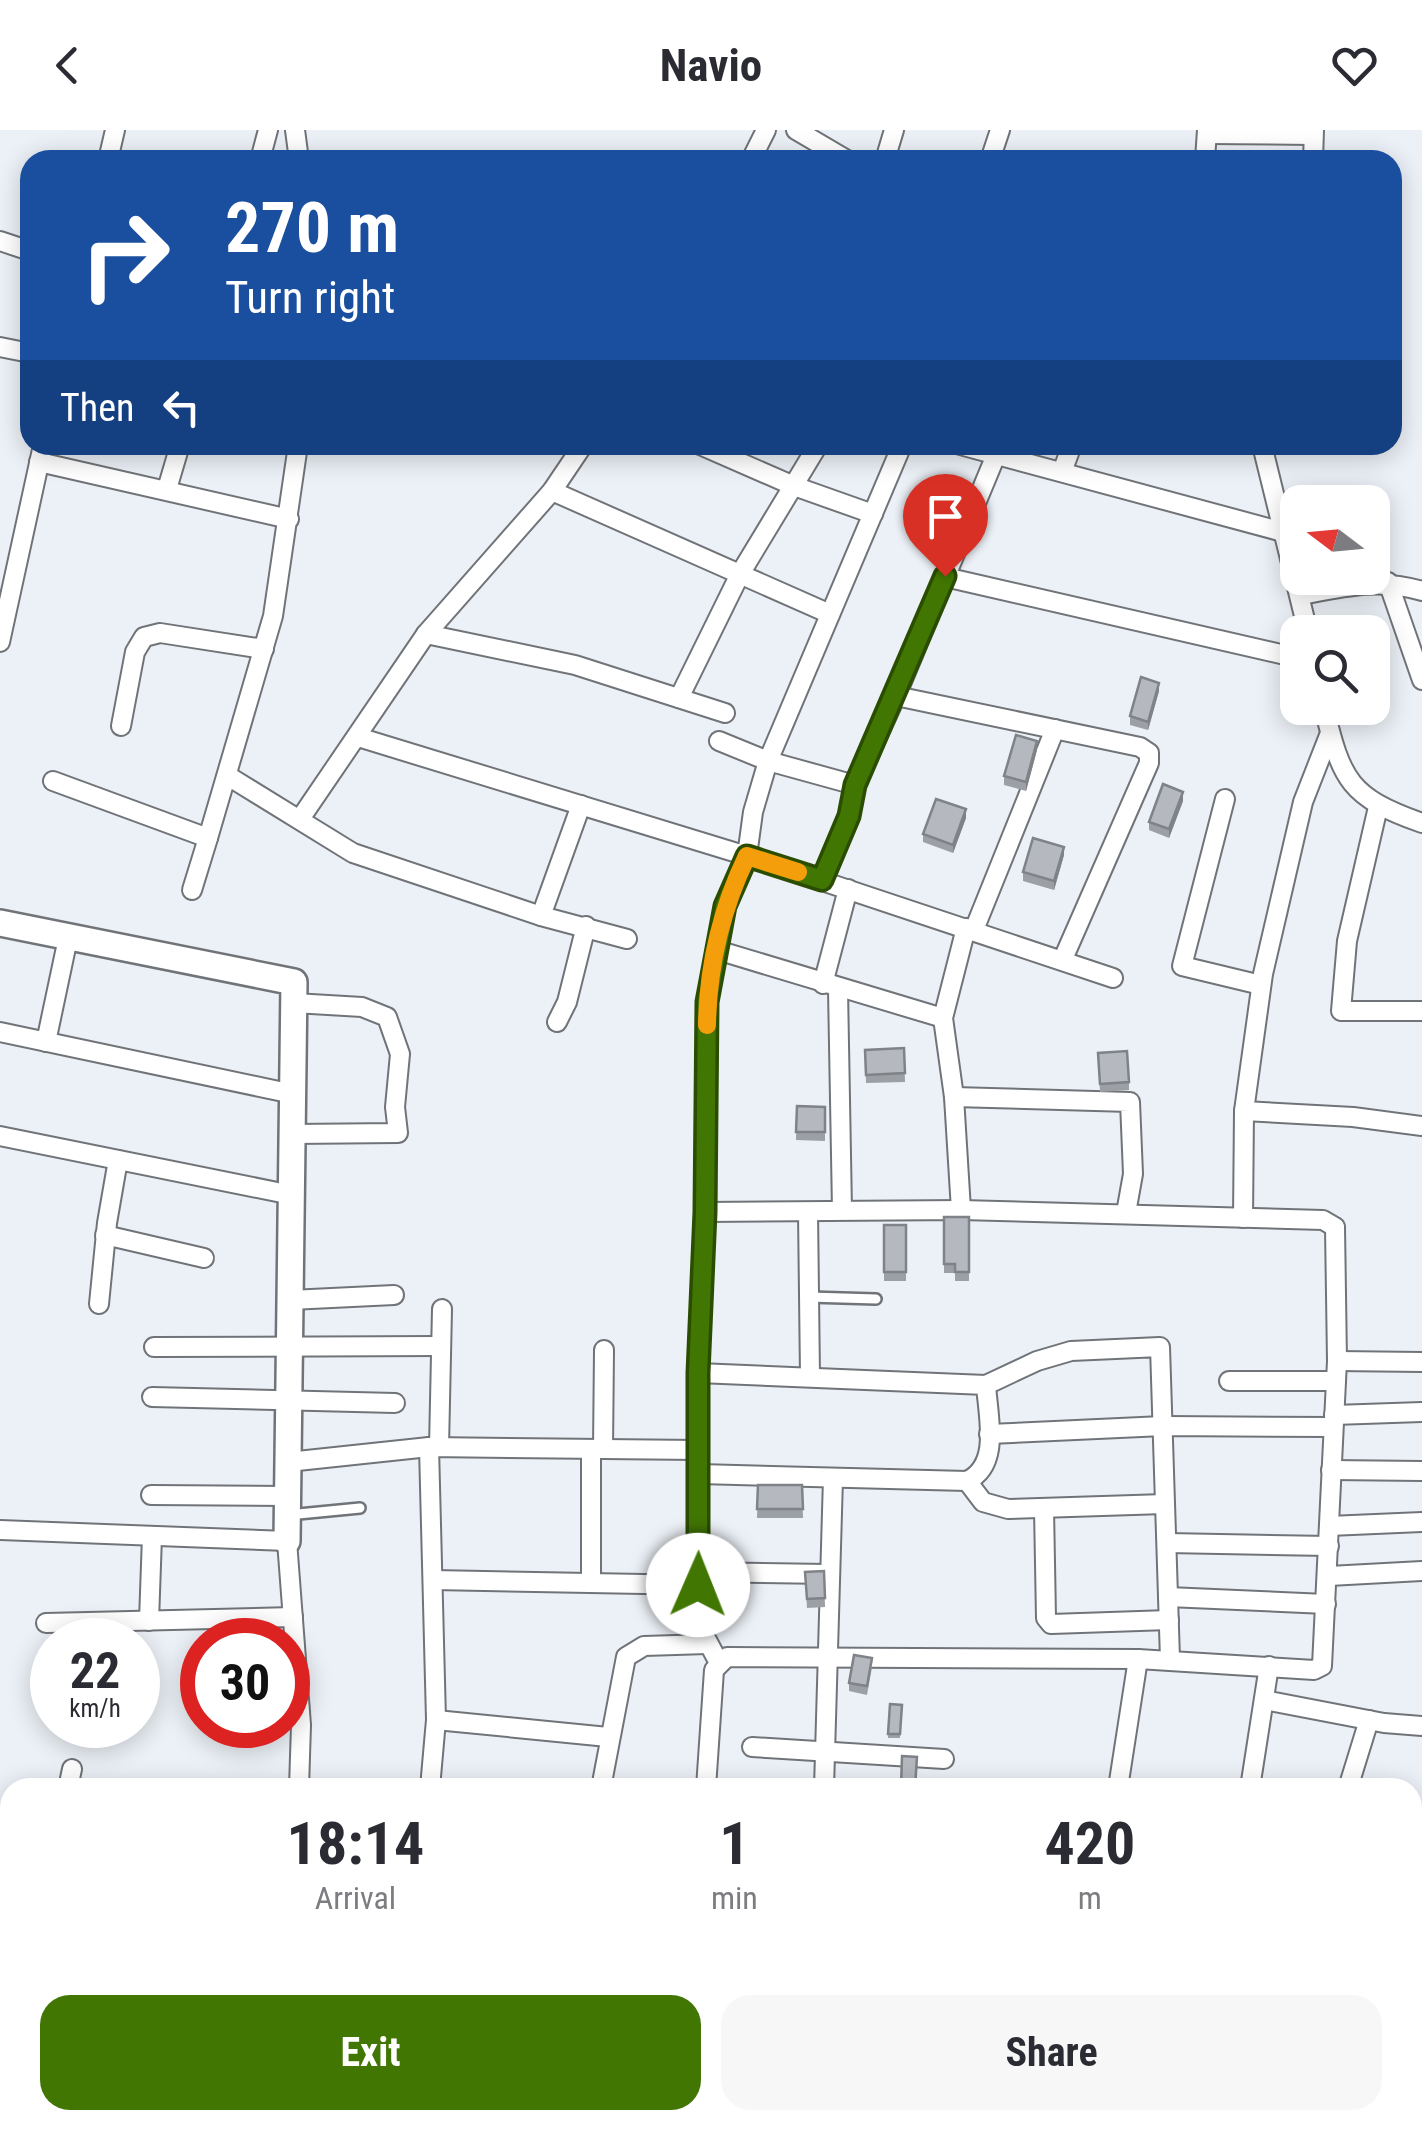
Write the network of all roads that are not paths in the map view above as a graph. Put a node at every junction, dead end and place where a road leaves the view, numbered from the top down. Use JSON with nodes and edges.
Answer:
{"nodes":[{"id":1,"x":796,"y":130,"type":"edge"},
{"id":2,"x":1207,"y":132,"type":"edge"},
{"id":3,"x":1314,"y":133,"type":"edge"},
{"id":4,"x":830,"y":150,"type":"edge"},
{"id":5,"x":40,"y":455,"type":"edge"},
{"id":6,"x":48,"y":455,"type":"edge"},
{"id":7,"x":177,"y":455,"type":"edge"},
{"id":8,"x":297,"y":455,"type":"edge"},
{"id":9,"x":576,"y":455,"type":"edge"},
{"id":10,"x":723,"y":455,"type":"edge"},
{"id":11,"x":812,"y":455,"type":"edge"},
{"id":12,"x":898,"y":455,"type":"edge"},
{"id":13,"x":996,"y":455,"type":"edge"},
{"id":14,"x":1000,"y":455,"type":"edge"},
{"id":15,"x":1068,"y":455,"type":"edge"},
{"id":16,"x":1264,"y":455,"type":"edge"},
{"id":17,"x":1062,"y":472,"type":"junction"},
{"id":18,"x":794,"y":486,"type":"junction"},
{"id":19,"x":167,"y":488,"type":"junction"},
{"id":20,"x":552,"y":492,"type":"junction"},
{"id":21,"x":873,"y":514,"type":"junction"},
{"id":22,"x":289,"y":519,"type":"junction"},
{"id":23,"x":1280,"y":520,"type":"edge"},
{"id":24,"x":1280,"y":531,"type":"edge"},
{"id":25,"x":740,"y":574,"type":"junction"},
{"id":26,"x":945,"y":576,"type":"junction"},
{"id":27,"x":1390,"y":583,"type":"edge"},
{"id":28,"x":6,"y":584,"type":"edge"},
{"id":29,"x":1390,"y":588,"type":"edge"},
{"id":30,"x":1422,"y":591,"type":"edge"},
{"id":31,"x":1302,"y":595,"type":"edge"},
{"id":32,"x":830,"y":614,"type":"junction"},
{"id":33,"x":1305,"y":615,"type":"edge"},
{"id":34,"x":426,"y":634,"type":"junction"},
{"id":35,"x":0,"y":642,"type":"edge"},
{"id":36,"x":264,"y":649,"type":"junction"},
{"id":37,"x":1280,"y":654,"type":"edge"},
{"id":38,"x":1422,"y":680,"type":"edge"},
{"id":39,"x":896,"y":696,"type":"junction"},
{"id":40,"x":679,"y":698,"type":"junction"},
{"id":41,"x":725,"y":713,"type":"dead end"},
{"id":42,"x":1328,"y":725,"type":"edge"},
{"id":43,"x":121,"y":726,"type":"dead end"},
{"id":44,"x":1055,"y":729,"type":"junction"},
{"id":45,"x":1330,"y":733,"type":"junction"},
{"id":46,"x":358,"y":737,"type":"junction"},
{"id":47,"x":719,"y":740,"type":"dead end"},
{"id":48,"x":768,"y":761,"type":"junction"},
{"id":49,"x":228,"y":776,"type":"junction"},
{"id":50,"x":52,"y":781,"type":"dead end"},
{"id":51,"x":855,"y":785,"type":"junction"},
{"id":52,"x":1225,"y":798,"type":"dead end"},
{"id":53,"x":581,"y":804,"type":"junction"},
{"id":54,"x":1378,"y":807,"type":"junction"},
{"id":55,"x":300,"y":818,"type":"junction"},
{"id":56,"x":1422,"y":822,"type":"edge"},
{"id":57,"x":208,"y":838,"type":"junction"},
{"id":58,"x":747,"y":856,"type":"junction"},
{"id":59,"x":822,"y":880,"type":"junction"},
{"id":60,"x":848,"y":889,"type":"junction"},
{"id":61,"x":192,"y":890,"type":"dead end"},
{"id":62,"x":541,"y":916,"type":"junction"},
{"id":63,"x":0,"y":923,"type":"edge"},
{"id":64,"x":586,"y":926,"type":"junction"},
{"id":65,"x":970,"y":929,"type":"junction"},
{"id":66,"x":68,"y":938,"type":"junction"},
{"id":67,"x":627,"y":938,"type":"dead end"},
{"id":68,"x":716,"y":950,"type":"junction"},
{"id":69,"x":1064,"y":959,"type":"junction"},
{"id":70,"x":1113,"y":978,"type":"dead end"},
{"id":71,"x":1261,"y":985,"type":"junction"},
{"id":72,"x":831,"y":986,"type":"junction"},
{"id":73,"x":294,"y":1003,"type":"junction"},
{"id":74,"x":1422,"y":1011,"type":"edge"},
{"id":75,"x":943,"y":1018,"type":"junction"},
{"id":76,"x":557,"y":1022,"type":"dead end"},
{"id":77,"x":0,"y":1032,"type":"edge"},
{"id":78,"x":46,"y":1042,"type":"junction"},
{"id":79,"x":293,"y":1094,"type":"junction"},
{"id":80,"x":954,"y":1097,"type":"junction"},
{"id":81,"x":1244,"y":1111,"type":"junction"},
{"id":82,"x":1422,"y":1126,"type":"edge"},
{"id":83,"x":292,"y":1134,"type":"junction"},
{"id":84,"x":0,"y":1136,"type":"edge"},
{"id":85,"x":118,"y":1160,"type":"junction"},
{"id":86,"x":292,"y":1195,"type":"junction"},
{"id":87,"x":842,"y":1210,"type":"junction"},
{"id":88,"x":961,"y":1210,"type":"junction"},
{"id":89,"x":705,"y":1212,"type":"junction"},
{"id":90,"x":808,"y":1212,"type":"junction"},
{"id":91,"x":1126,"y":1213,"type":"junction"},
{"id":92,"x":1243,"y":1218,"type":"junction"},
{"id":93,"x":105,"y":1236,"type":"junction"},
{"id":94,"x":204,"y":1258,"type":"dead end"},
{"id":95,"x":394,"y":1295,"type":"dead end"},
{"id":96,"x":809,"y":1297,"type":"junction"},
{"id":97,"x":290,"y":1300,"type":"junction"},
{"id":98,"x":876,"y":1300,"type":"dead end"},
{"id":99,"x":99,"y":1304,"type":"dead end"},
{"id":100,"x":442,"y":1309,"type":"dead end"},
{"id":101,"x":440,"y":1346,"type":"junction"},
{"id":102,"x":154,"y":1347,"type":"dead end"},
{"id":103,"x":290,"y":1348,"type":"junction"},
{"id":104,"x":604,"y":1350,"type":"dead end"},
{"id":105,"x":1337,"y":1361,"type":"junction"},
{"id":106,"x":1422,"y":1362,"type":"edge"},
{"id":107,"x":698,"y":1373,"type":"junction"},
{"id":108,"x":810,"y":1376,"type":"junction"},
{"id":109,"x":1229,"y":1380,"type":"dead end"},
{"id":110,"x":1336,"y":1380,"type":"junction"},
{"id":111,"x":986,"y":1385,"type":"junction"},
{"id":112,"x":152,"y":1398,"type":"dead end"},
{"id":113,"x":289,"y":1402,"type":"junction"},
{"id":114,"x":395,"y":1403,"type":"dead end"},
{"id":115,"x":1422,"y":1412,"type":"edge"},
{"id":116,"x":1333,"y":1420,"type":"junction"},
{"id":117,"x":1163,"y":1426,"type":"junction"},
{"id":118,"x":989,"y":1434,"type":"junction"},
{"id":119,"x":434,"y":1447,"type":"junction"},
{"id":120,"x":597,"y":1449,"type":"junction"},
{"id":121,"x":698,"y":1450,"type":"junction"},
{"id":122,"x":288,"y":1462,"type":"junction"},
{"id":123,"x":1331,"y":1470,"type":"junction"},
{"id":124,"x":1422,"y":1471,"type":"edge"},
{"id":125,"x":699,"y":1474,"type":"junction"},
{"id":126,"x":833,"y":1478,"type":"junction"},
{"id":127,"x":967,"y":1481,"type":"junction"},
{"id":128,"x":151,"y":1494,"type":"dead end"},
{"id":129,"x":1165,"y":1504,"type":"junction"},
{"id":130,"x":288,"y":1506,"type":"junction"},
{"id":131,"x":360,"y":1508,"type":"dead end"},
{"id":132,"x":1044,"y":1508,"type":"junction"},
{"id":133,"x":1422,"y":1522,"type":"edge"},
{"id":134,"x":1329,"y":1526,"type":"junction"},
{"id":135,"x":0,"y":1530,"type":"edge"},
{"id":136,"x":152,"y":1536,"type":"junction"},
{"id":137,"x":287,"y":1541,"type":"junction"},
{"id":138,"x":1167,"y":1543,"type":"junction"},
{"id":139,"x":1330,"y":1546,"type":"junction"},
{"id":140,"x":1422,"y":1571,"type":"edge"},
{"id":141,"x":831,"y":1574,"type":"junction"},
{"id":142,"x":1328,"y":1576,"type":"junction"},
{"id":143,"x":698,"y":1578,"type":"junction"},
{"id":144,"x":433,"y":1580,"type":"junction"},
{"id":145,"x":591,"y":1583,"type":"junction"},
{"id":146,"x":1168,"y":1597,"type":"junction"},
{"id":147,"x":1326,"y":1604,"type":"junction"},
{"id":148,"x":293,"y":1617,"type":"junction"},
{"id":149,"x":149,"y":1618,"type":"edge"},
{"id":150,"x":1169,"y":1620,"type":"junction"},
{"id":151,"x":160,"y":1621,"type":"edge"},
{"id":152,"x":707,"y":1644,"type":"junction"},
{"id":153,"x":828,"y":1655,"type":"junction"},
{"id":154,"x":1138,"y":1658,"type":"junction"},
{"id":155,"x":1170,"y":1660,"type":"junction"},
{"id":156,"x":718,"y":1663,"type":"junction"},
{"id":157,"x":1269,"y":1666,"type":"junction"},
{"id":158,"x":1264,"y":1700,"type":"junction"},
{"id":159,"x":436,"y":1720,"type":"junction"},
{"id":160,"x":1370,"y":1720,"type":"junction"},
{"id":161,"x":1422,"y":1726,"type":"edge"},
{"id":162,"x":608,"y":1737,"type":"junction"},
{"id":163,"x":752,"y":1747,"type":"dead end"},
{"id":164,"x":825,"y":1752,"type":"junction"},
{"id":165,"x":944,"y":1759,"type":"dead end"},
{"id":166,"x":299,"y":1778,"type":"edge"},
{"id":167,"x":431,"y":1778,"type":"edge"},
{"id":168,"x":602,"y":1778,"type":"edge"},
{"id":169,"x":707,"y":1778,"type":"edge"},
{"id":170,"x":824,"y":1778,"type":"edge"},
{"id":171,"x":1120,"y":1778,"type":"edge"},
{"id":172,"x":1252,"y":1778,"type":"edge"},
{"id":173,"x":1351,"y":1778,"type":"edge"}],
"edges":[{"from":1,"to":4,"type":"street"},
{"from":2,"to":3,"type":"street"},
{"from":5,"to":28,"type":"street"},
{"from":6,"to":19,"type":"street"},
{"from":7,"to":19,"type":"street"},
{"from":8,"to":22,"type":"street"},
{"from":9,"to":20,"type":"street"},
{"from":10,"to":18,"type":"street"},
{"from":11,"to":18,"type":"street"},
{"from":12,"to":21,"type":"street"},
{"from":13,"to":26,"type":"street"},
{"from":14,"to":17,"type":"street"},
{"from":15,"to":17,"type":"street"},
{"from":16,"to":23,"type":"street"},
{"from":17,"to":24,"type":"street"},
{"from":18,"to":21,"type":"street"},
{"from":18,"to":25,"type":"street"},
{"from":19,"to":22,"type":"street"},
{"from":20,"to":25,"type":"street"},
{"from":20,"to":34,"type":"street"},
{"from":21,"to":32,"type":"street"},
{"from":22,"to":36,"type":"street"},
{"from":25,"to":32,"type":"street"},
{"from":25,"to":40,"type":"street"},
{"from":26,"to":37,"type":"street"},
{"from":26,"to":39,"type":"street"},
{"from":27,"to":30,"type":"street"},
{"from":28,"to":35,"type":"street"},
{"from":29,"to":38,"type":"street"},
{"from":31,"to":33,"type":"street"},
{"from":32,"to":48,"type":"street"},
{"from":34,"to":40,"type":"street"},
{"from":34,"to":46,"type":"street"},
{"from":36,"to":43,"type":"street"},
{"from":36,"to":49,"type":"street"},
{"from":39,"to":44,"type":"street"},
{"from":39,"to":51,"type":"street"},
{"from":40,"to":41,"type":"street"},
{"from":42,"to":45,"type":"street"},
{"from":44,"to":65,"type":"street"},
{"from":44,"to":69,"type":"street"},
{"from":45,"to":54,"type":"street"},
{"from":45,"to":71,"type":"street"},
{"from":46,"to":53,"type":"street"},
{"from":46,"to":55,"type":"street"},
{"from":47,"to":48,"type":"street"},
{"from":48,"to":51,"type":"street"},
{"from":48,"to":58,"type":"street"},
{"from":49,"to":55,"type":"street"},
{"from":49,"to":57,"type":"street"},
{"from":50,"to":57,"type":"street"},
{"from":51,"to":59,"type":"street"},
{"from":52,"to":71,"type":"street"},
{"from":53,"to":58,"type":"street"},
{"from":53,"to":62,"type":"street"},
{"from":54,"to":56,"type":"street"},
{"from":54,"to":74,"type":"street"},
{"from":55,"to":62,"type":"street"},
{"from":57,"to":61,"type":"street"},
{"from":58,"to":59,"type":"street"},
{"from":58,"to":68,"type":"street"},
{"from":59,"to":60,"type":"street"},
{"from":60,"to":65,"type":"street"},
{"from":60,"to":72,"type":"street"},
{"from":62,"to":64,"type":"street"},
{"from":63,"to":66,"type":"street"},
{"from":64,"to":67,"type":"street"},
{"from":64,"to":76,"type":"street"},
{"from":65,"to":69,"type":"street"},
{"from":65,"to":75,"type":"street"},
{"from":66,"to":73,"type":"street"},
{"from":66,"to":78,"type":"street"},
{"from":68,"to":72,"type":"street"},
{"from":68,"to":89,"type":"street"},
{"from":69,"to":70,"type":"street"},
{"from":71,"to":81,"type":"street"},
{"from":72,"to":75,"type":"street"},
{"from":72,"to":87,"type":"street"},
{"from":73,"to":79,"type":"street"},
{"from":73,"to":83,"type":"street"},
{"from":75,"to":80,"type":"street"},
{"from":77,"to":78,"type":"street"},
{"from":78,"to":79,"type":"street"},
{"from":79,"to":83,"type":"street"},
{"from":80,"to":88,"type":"street"},
{"from":80,"to":91,"type":"street"},
{"from":81,"to":82,"type":"street"},
{"from":81,"to":92,"type":"street"},
{"from":83,"to":86,"type":"street"},
{"from":84,"to":85,"type":"street"},
{"from":85,"to":86,"type":"street"},
{"from":85,"to":93,"type":"street"},
{"from":86,"to":97,"type":"street"},
{"from":87,"to":88,"type":"street"},
{"from":87,"to":90,"type":"street"},
{"from":88,"to":91,"type":"street"},
{"from":89,"to":90,"type":"street"},
{"from":89,"to":107,"type":"street"},
{"from":90,"to":96,"type":"street"},
{"from":91,"to":92,"type":"street"},
{"from":92,"to":105,"type":"street"},
{"from":93,"to":94,"type":"street"},
{"from":93,"to":99,"type":"street"},
{"from":95,"to":97,"type":"street"},
{"from":96,"to":98,"type":"lane"},
{"from":96,"to":108,"type":"street"},
{"from":97,"to":103,"type":"street"},
{"from":100,"to":101,"type":"street"},
{"from":101,"to":103,"type":"street"},
{"from":101,"to":119,"type":"street"},
{"from":102,"to":103,"type":"street"},
{"from":103,"to":113,"type":"street"},
{"from":104,"to":120,"type":"street"},
{"from":105,"to":106,"type":"street"},
{"from":105,"to":110,"type":"street"},
{"from":107,"to":108,"type":"street"},
{"from":107,"to":121,"type":"street"},
{"from":108,"to":111,"type":"street"},
{"from":109,"to":110,"type":"street"},
{"from":110,"to":116,"type":"street"},
{"from":111,"to":117,"type":"street"},
{"from":111,"to":118,"type":"street"},
{"from":112,"to":113,"type":"street"},
{"from":113,"to":114,"type":"street"},
{"from":113,"to":122,"type":"street"},
{"from":115,"to":116,"type":"street"},
{"from":116,"to":117,"type":"street"},
{"from":116,"to":123,"type":"street"},
{"from":117,"to":118,"type":"street"},
{"from":117,"to":129,"type":"street"},
{"from":118,"to":127,"type":"street"},
{"from":119,"to":120,"type":"street"},
{"from":119,"to":122,"type":"street"},
{"from":119,"to":144,"type":"street"},
{"from":120,"to":121,"type":"street"},
{"from":120,"to":145,"type":"street"},
{"from":121,"to":125,"type":"street"},
{"from":122,"to":130,"type":"street"},
{"from":123,"to":124,"type":"street"},
{"from":123,"to":134,"type":"street"},
{"from":125,"to":126,"type":"street"},
{"from":125,"to":143,"type":"street"},
{"from":126,"to":127,"type":"street"},
{"from":126,"to":141,"type":"street"},
{"from":127,"to":132,"type":"street"},
{"from":128,"to":130,"type":"street"},
{"from":129,"to":132,"type":"street"},
{"from":129,"to":138,"type":"street"},
{"from":130,"to":131,"type":"lane"},
{"from":130,"to":137,"type":"street"},
{"from":132,"to":150,"type":"street"},
{"from":133,"to":134,"type":"street"},
{"from":134,"to":139,"type":"street"},
{"from":135,"to":136,"type":"street"},
{"from":136,"to":137,"type":"street"},
{"from":136,"to":149,"type":"street"},
{"from":137,"to":148,"type":"street"},
{"from":138,"to":139,"type":"street"},
{"from":138,"to":146,"type":"street"},
{"from":139,"to":142,"type":"street"},
{"from":140,"to":142,"type":"street"},
{"from":141,"to":143,"type":"street"},
{"from":141,"to":153,"type":"street"},
{"from":142,"to":147,"type":"street"},
{"from":143,"to":145,"type":"street"},
{"from":143,"to":152,"type":"street"},
{"from":144,"to":145,"type":"street"},
{"from":144,"to":159,"type":"street"},
{"from":146,"to":147,"type":"street"},
{"from":146,"to":150,"type":"street"},
{"from":147,"to":157,"type":"street"},
{"from":148,"to":151,"type":"street"},
{"from":148,"to":166,"type":"street"},
{"from":150,"to":155,"type":"street"},
{"from":152,"to":156,"type":"street"},
{"from":152,"to":162,"type":"street"},
{"from":153,"to":154,"type":"street"},
{"from":153,"to":156,"type":"street"},
{"from":153,"to":164,"type":"street"},
{"from":154,"to":155,"type":"street"},
{"from":154,"to":171,"type":"street"},
{"from":155,"to":157,"type":"street"},
{"from":156,"to":169,"type":"street"},
{"from":157,"to":158,"type":"street"},
{"from":158,"to":160,"type":"street"},
{"from":158,"to":172,"type":"street"},
{"from":159,"to":162,"type":"street"},
{"from":159,"to":167,"type":"street"},
{"from":160,"to":161,"type":"street"},
{"from":160,"to":173,"type":"street"},
{"from":162,"to":168,"type":"street"},
{"from":163,"to":164,"type":"street"},
{"from":164,"to":165,"type":"street"},
{"from":164,"to":170,"type":"street"}]}
